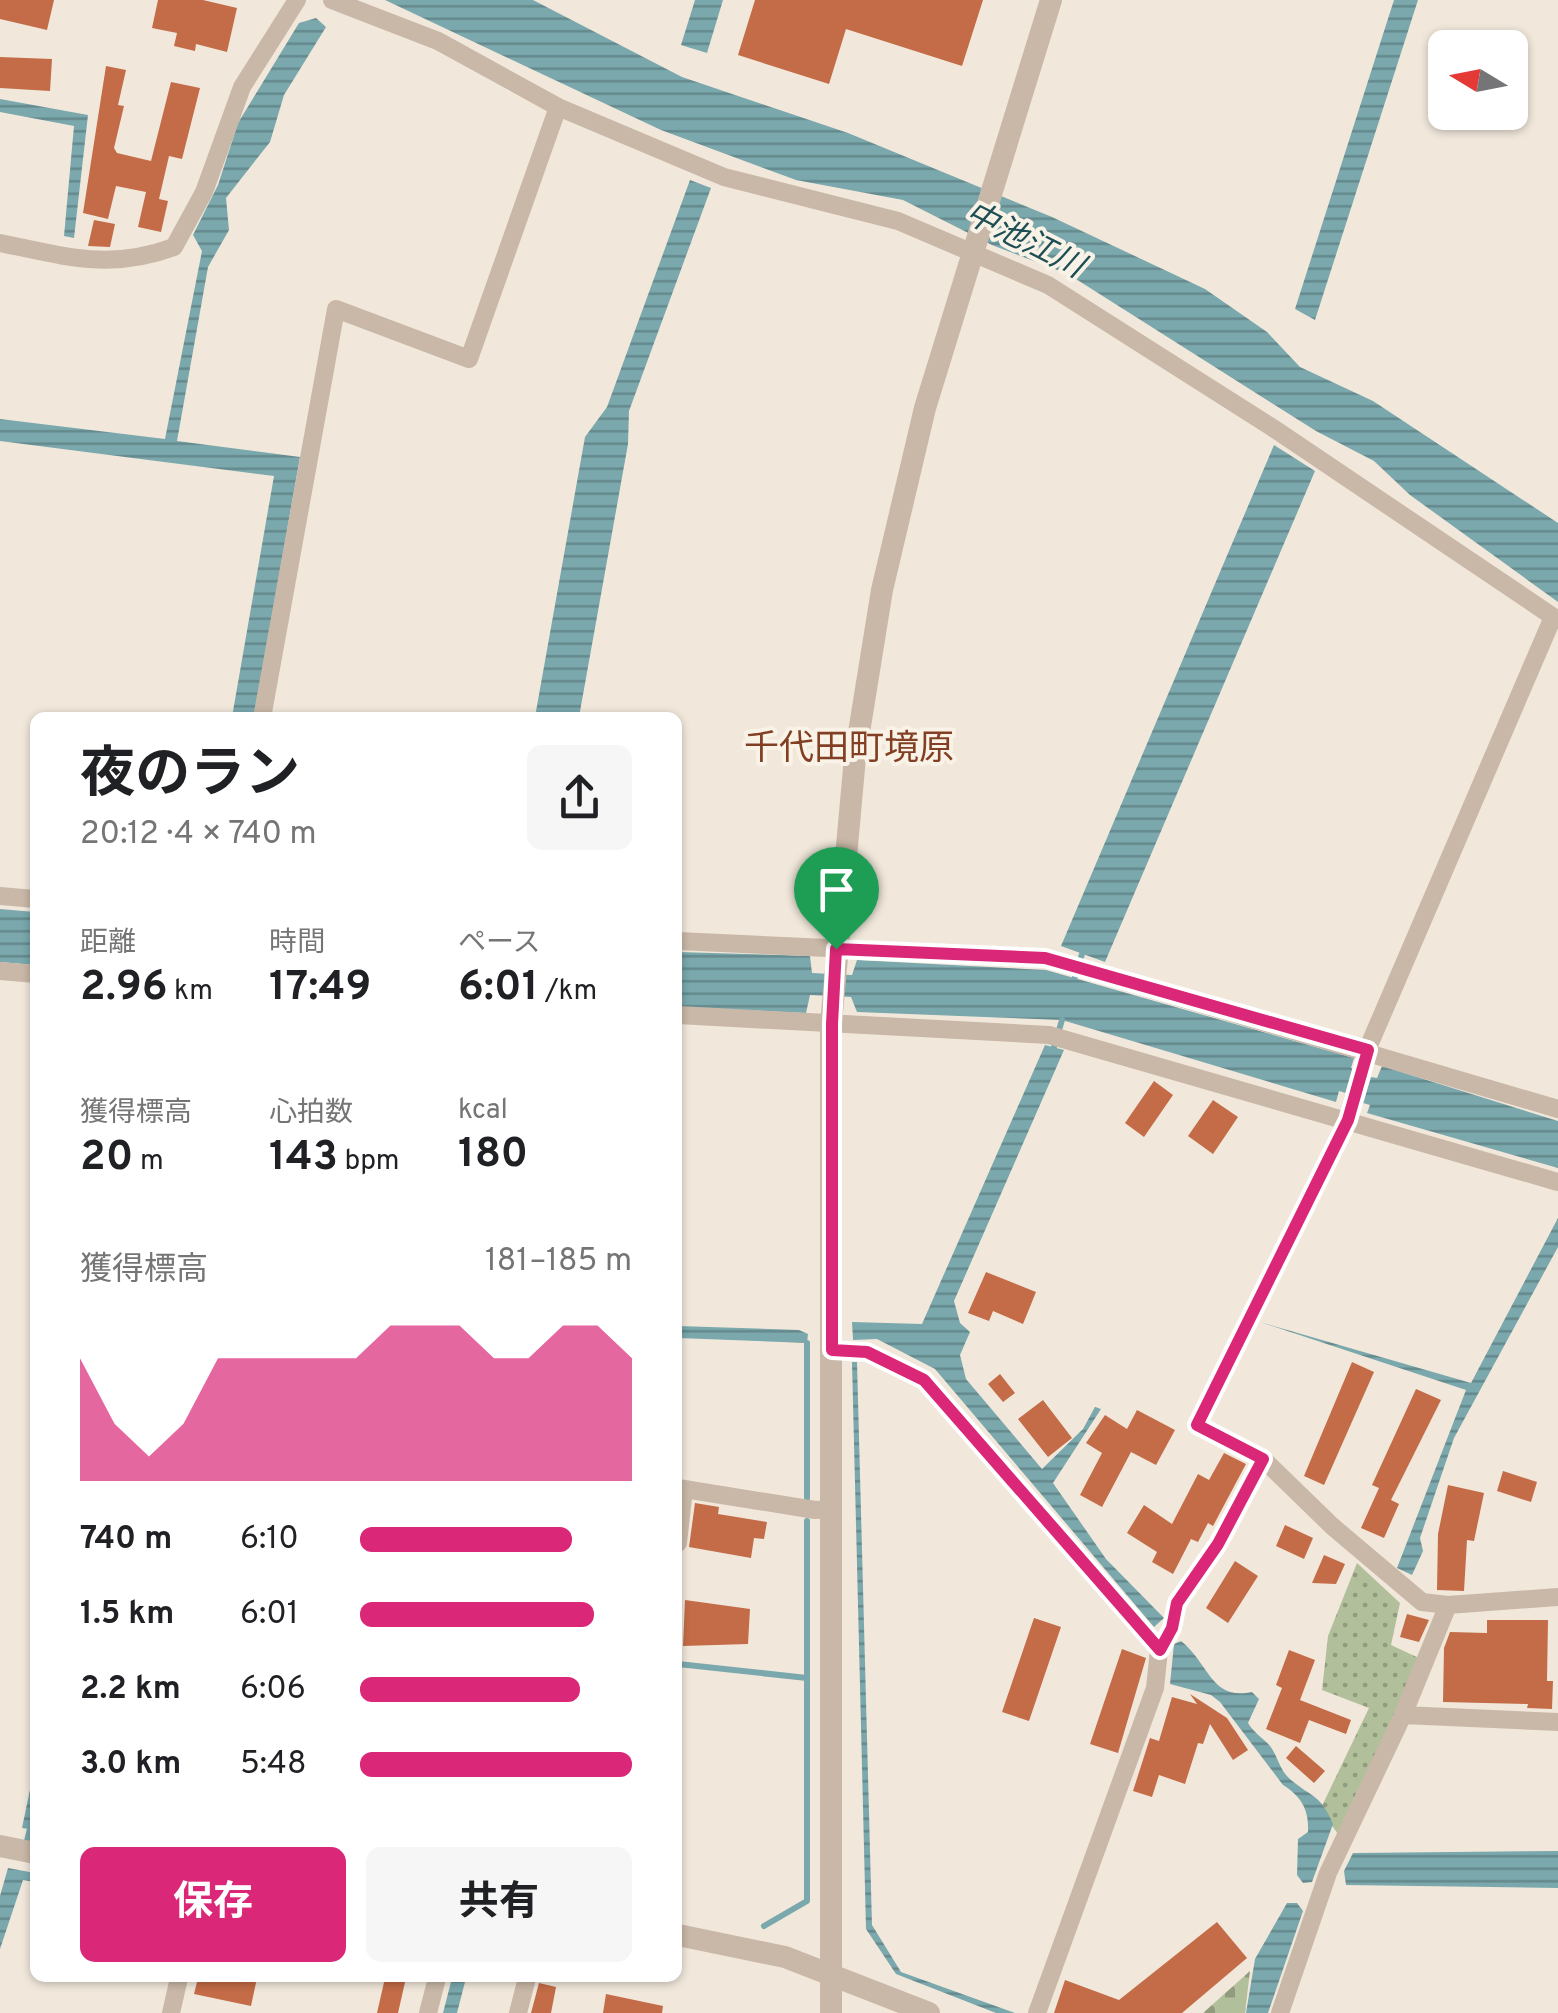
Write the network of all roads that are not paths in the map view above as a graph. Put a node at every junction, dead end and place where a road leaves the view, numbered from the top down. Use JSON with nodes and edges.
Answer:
{"nodes":[{"id":1,"x":297,"y":0,"type":"edge"},
{"id":2,"x":332,"y":0,"type":"edge"},
{"id":3,"x":1051,"y":0,"type":"edge"},
{"id":4,"x":558,"y":107,"type":"junction"},
{"id":5,"x":0,"y":242,"type":"edge"},
{"id":6,"x":971,"y":252,"type":"junction"},
{"id":7,"x":1556,"y":618,"type":"edge"},
{"id":8,"x":263,"y":712,"type":"edge"},
{"id":9,"x":0,"y":896,"type":"edge"},
{"id":10,"x":30,"y":899,"type":"edge"},
{"id":11,"x":682,"y":941,"type":"edge"},
{"id":12,"x":835,"y":960,"type":"junction"},
{"id":13,"x":0,"y":972,"type":"edge"},
{"id":14,"x":30,"y":974,"type":"edge"},
{"id":15,"x":682,"y":1015,"type":"edge"},
{"id":16,"x":832,"y":1024,"type":"junction"},
{"id":17,"x":1366,"y":1058,"type":"junction"},
{"id":18,"x":1558,"y":1109,"type":"edge"},
{"id":19,"x":1349,"y":1114,"type":"junction"},
{"id":20,"x":1558,"y":1182,"type":"edge"},
{"id":21,"x":832,"y":1350,"type":"junction"},
{"id":22,"x":1263,"y":1459,"type":"junction"},
{"id":23,"x":682,"y":1488,"type":"edge"},
{"id":24,"x":833,"y":1509,"type":"junction"},
{"id":25,"x":1558,"y":1597,"type":"edge"},
{"id":26,"x":1448,"y":1606,"type":"junction"},
{"id":27,"x":1160,"y":1650,"type":"junction"},
{"id":28,"x":1403,"y":1715,"type":"junction"},
{"id":29,"x":1558,"y":1722,"type":"edge"},
{"id":30,"x":682,"y":1935,"type":"edge"},
{"id":31,"x":829,"y":1973,"type":"junction"},
{"id":32,"x":178,"y":1982,"type":"edge"},
{"id":33,"x":436,"y":1982,"type":"edge"},
{"id":34,"x":525,"y":1982,"type":"edge"},
{"id":35,"x":171,"y":2013,"type":"edge"},
{"id":36,"x":428,"y":2013,"type":"edge"},
{"id":37,"x":518,"y":2013,"type":"edge"},
{"id":38,"x":831,"y":2013,"type":"edge"},
{"id":39,"x":929,"y":2013,"type":"edge"},
{"id":40,"x":1038,"y":2013,"type":"edge"},
{"id":41,"x":1280,"y":2013,"type":"edge"}],
"edges":[{"from":1,"to":5,"type":"street"},
{"from":2,"to":4,"type":"street"},
{"from":3,"to":6,"type":"street"},
{"from":4,"to":6,"type":"street"},
{"from":4,"to":8,"type":"street"},
{"from":6,"to":7,"type":"street"},
{"from":6,"to":12,"type":"street"},
{"from":7,"to":17,"type":"street"},
{"from":9,"to":10,"type":"street"},
{"from":11,"to":12,"type":"street"},
{"from":12,"to":16,"type":"street"},
{"from":12,"to":17,"type":"street"},
{"from":13,"to":14,"type":"street"},
{"from":15,"to":16,"type":"street"},
{"from":16,"to":19,"type":"street"},
{"from":16,"to":21,"type":"street"},
{"from":17,"to":18,"type":"street"},
{"from":17,"to":19,"type":"street"},
{"from":19,"to":20,"type":"street"},
{"from":19,"to":22,"type":"street"},
{"from":21,"to":24,"type":"street"},
{"from":21,"to":27,"type":"street"},
{"from":22,"to":26,"type":"street"},
{"from":22,"to":27,"type":"street"},
{"from":23,"to":24,"type":"street"},
{"from":24,"to":31,"type":"street"},
{"from":25,"to":26,"type":"street"},
{"from":26,"to":28,"type":"street"},
{"from":27,"to":40,"type":"street"},
{"from":28,"to":29,"type":"street"},
{"from":28,"to":41,"type":"street"},
{"from":30,"to":31,"type":"street"},
{"from":31,"to":38,"type":"street"},
{"from":31,"to":39,"type":"street"},
{"from":32,"to":35,"type":"street"},
{"from":33,"to":36,"type":"street"},
{"from":34,"to":37,"type":"street"}]}
